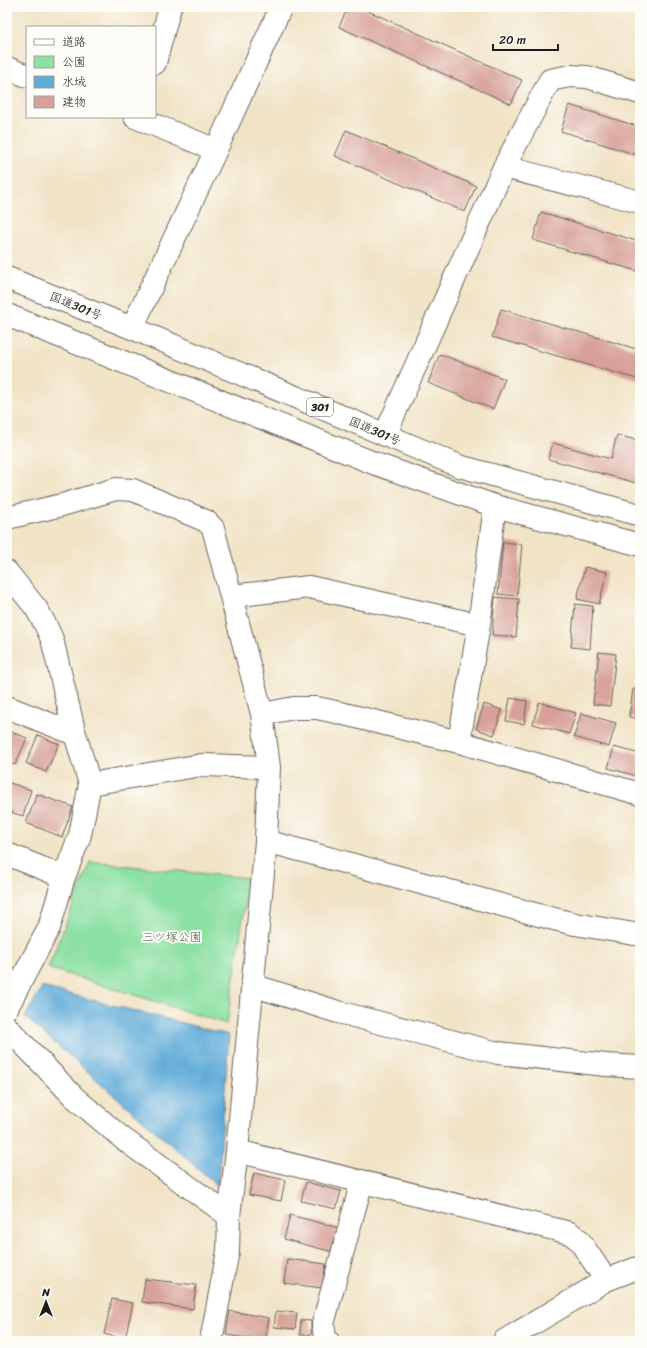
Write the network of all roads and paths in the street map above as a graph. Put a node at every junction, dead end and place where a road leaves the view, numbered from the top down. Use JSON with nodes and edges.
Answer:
{"nodes":[{"id":1,"x":170,"y":7,"type":"edge"},
{"id":2,"x":282,"y":7,"type":"edge"},
{"id":3,"x":156,"y":59,"type":"edge"},
{"id":4,"x":7,"y":68,"type":"edge"},
{"id":5,"x":26,"y":76,"type":"edge"},
{"id":6,"x":640,"y":93,"type":"edge"},
{"id":7,"x":138,"y":118,"type":"edge"},
{"id":8,"x":216,"y":150,"type":"junction"},
{"id":9,"x":504,"y":167,"type":"junction"},
{"id":10,"x":640,"y":202,"type":"edge"},
{"id":11,"x":7,"y":278,"type":"edge"},
{"id":12,"x":7,"y":315,"type":"edge"},
{"id":13,"x":132,"y":328,"type":"junction"},
{"id":14,"x":385,"y":435,"type":"junction"},
{"id":15,"x":495,"y":506,"type":"junction"},
{"id":16,"x":640,"y":515,"type":"edge"},
{"id":17,"x":7,"y":518,"type":"edge"},
{"id":18,"x":640,"y":545,"type":"edge"},
{"id":19,"x":7,"y":572,"type":"edge"},
{"id":20,"x":232,"y":596,"type":"junction"},
{"id":21,"x":479,"y":625,"type":"junction"},
{"id":22,"x":7,"y":707,"type":"edge"},
{"id":23,"x":262,"y":714,"type":"junction"},
{"id":24,"x":75,"y":734,"type":"junction"},
{"id":25,"x":459,"y":742,"type":"junction"},
{"id":26,"x":269,"y":767,"type":"junction"},
{"id":27,"x":90,"y":784,"type":"junction"},
{"id":28,"x":640,"y":794,"type":"edge"},
{"id":29,"x":266,"y":841,"type":"junction"},
{"id":30,"x":7,"y":854,"type":"edge"},
{"id":31,"x":64,"y":877,"type":"junction"},
{"id":32,"x":640,"y":935,"type":"edge"},
{"id":33,"x":252,"y":985,"type":"junction"},
{"id":34,"x":7,"y":1008,"type":"edge"},
{"id":35,"x":7,"y":1027,"type":"edge"},
{"id":36,"x":640,"y":1067,"type":"edge"},
{"id":37,"x":237,"y":1151,"type":"junction"},
{"id":38,"x":362,"y":1181,"type":"junction"},
{"id":39,"x":229,"y":1216,"type":"junction"},
{"id":40,"x":640,"y":1267,"type":"edge"},
{"id":41,"x":606,"y":1280,"type":"junction"},
{"id":42,"x":511,"y":1339,"type":"edge"},
{"id":43,"x":211,"y":1341,"type":"edge"},
{"id":44,"x":328,"y":1341,"type":"edge"}],
"edges":[{"from":1,"to":3,"type":"main road"},
{"from":2,"to":8,"type":"main road"},
{"from":4,"to":5,"type":"main road"},
{"from":6,"to":9,"type":"main road"},
{"from":7,"to":8,"type":"main road"},
{"from":8,"to":13,"type":"main road"},
{"from":9,"to":10,"type":"main road"},
{"from":9,"to":14,"type":"main road"},
{"from":11,"to":13,"type":"main road","name":"国道301号","number":"301"},
{"from":12,"to":15,"type":"main road"},
{"from":13,"to":14,"type":"main road","name":"国道301号","number":"301"},
{"from":14,"to":16,"type":"main road","name":"国道301号","number":"301"},
{"from":15,"to":18,"type":"main road"},
{"from":15,"to":21,"type":"main road"},
{"from":17,"to":20,"type":"main road"},
{"from":19,"to":24,"type":"main road"},
{"from":20,"to":21,"type":"main road"},
{"from":20,"to":23,"type":"main road"},
{"from":21,"to":25,"type":"main road"},
{"from":22,"to":24,"type":"main road"},
{"from":23,"to":25,"type":"main road"},
{"from":23,"to":26,"type":"main road"},
{"from":24,"to":27,"type":"main road"},
{"from":25,"to":28,"type":"main road"},
{"from":26,"to":27,"type":"main road"},
{"from":26,"to":29,"type":"main road"},
{"from":27,"to":31,"type":"main road"},
{"from":29,"to":32,"type":"main road"},
{"from":29,"to":33,"type":"main road"},
{"from":30,"to":31,"type":"main road"},
{"from":31,"to":34,"type":"main road"},
{"from":33,"to":36,"type":"main road"},
{"from":33,"to":37,"type":"main road"},
{"from":35,"to":39,"type":"main road"},
{"from":37,"to":38,"type":"main road"},
{"from":37,"to":39,"type":"main road"},
{"from":38,"to":41,"type":"main road"},
{"from":38,"to":44,"type":"main road"},
{"from":39,"to":43,"type":"main road"},
{"from":40,"to":41,"type":"main road"},
{"from":41,"to":42,"type":"main road"}]}
